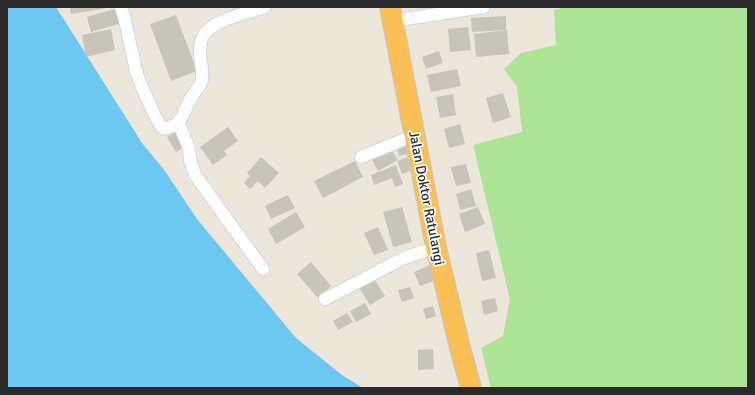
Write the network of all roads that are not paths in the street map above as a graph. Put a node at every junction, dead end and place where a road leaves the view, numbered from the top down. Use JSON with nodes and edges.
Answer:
{"nodes":[{"id":1,"x":121,"y":7,"type":"edge"},
{"id":2,"x":265,"y":7,"type":"edge"},
{"id":3,"x":484,"y":7,"type":"edge"},
{"id":4,"x":391,"y":14,"type":"edge"},
{"id":5,"x":178,"y":122,"type":"junction"},
{"id":6,"x":415,"y":135,"type":"junction"},
{"id":7,"x":361,"y":157,"type":"dead end"},
{"id":8,"x":436,"y":247,"type":"junction"},
{"id":9,"x":263,"y":269,"type":"dead end"},
{"id":10,"x":325,"y":299,"type":"dead end"},
{"id":11,"x":471,"y":388,"type":"edge"}],
"edges":[{"from":1,"to":5,"type":"street"},
{"from":2,"to":5,"type":"street"},
{"from":3,"to":4,"type":"street"},
{"from":4,"to":6,"type":"highway","name":"Jalan Doktor Ratulangi"},
{"from":5,"to":9,"type":"street"},
{"from":6,"to":7,"type":"street"},
{"from":6,"to":8,"type":"highway","name":"Jalan Doktor Ratulangi"},
{"from":8,"to":10,"type":"street"},
{"from":8,"to":11,"type":"highway","name":"Jalan Doktor Ratulangi"}]}
